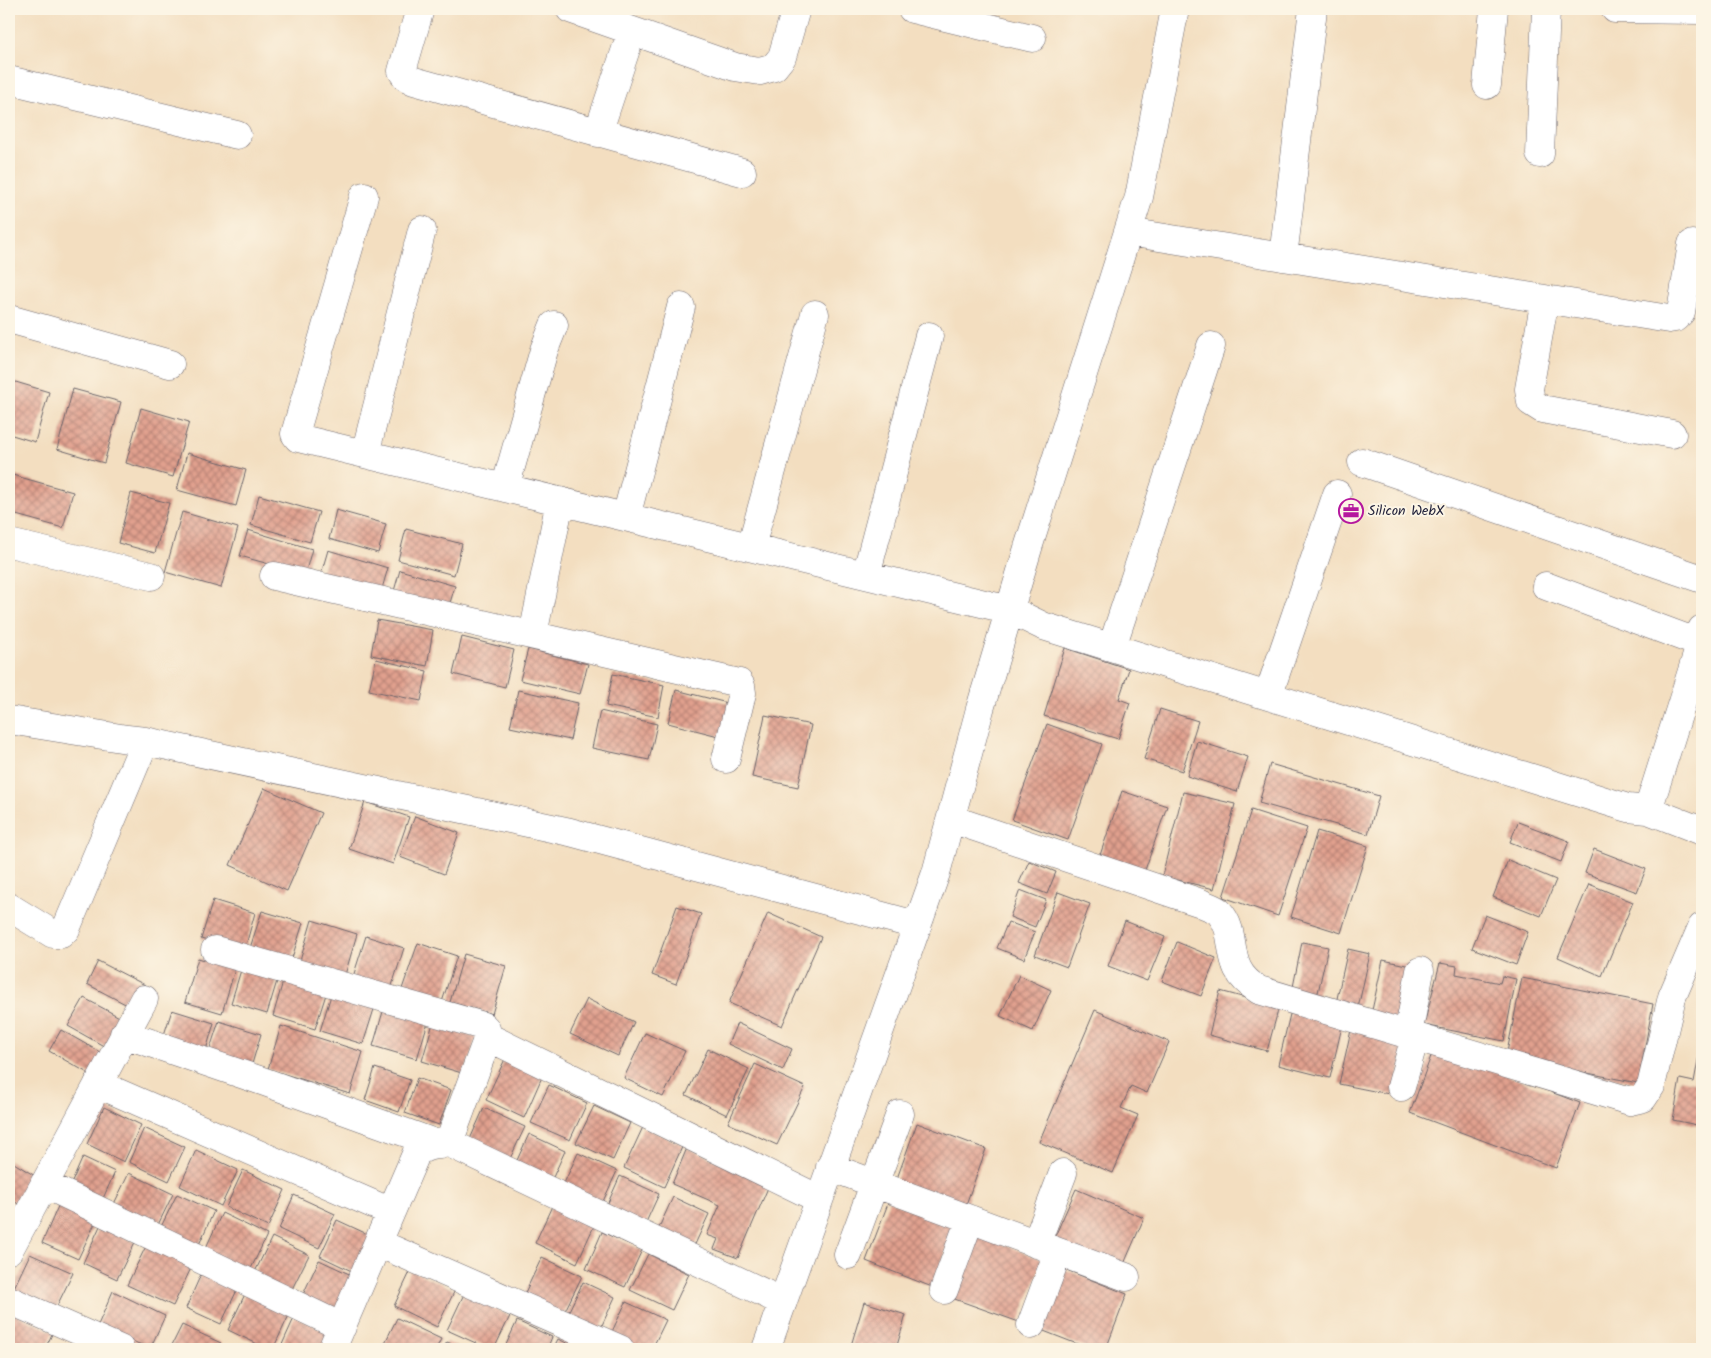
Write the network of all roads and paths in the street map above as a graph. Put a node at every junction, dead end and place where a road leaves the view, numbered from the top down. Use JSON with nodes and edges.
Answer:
{"nodes":[{"id":1,"x":420,"y":9,"type":"edge"},
{"id":2,"x":570,"y":9,"type":"edge"},
{"id":3,"x":796,"y":9,"type":"edge"},
{"id":4,"x":912,"y":9,"type":"edge"},
{"id":5,"x":1175,"y":9,"type":"edge"},
{"id":6,"x":1313,"y":9,"type":"edge"},
{"id":7,"x":1494,"y":9,"type":"edge"},
{"id":8,"x":1546,"y":9,"type":"edge"},
{"id":9,"x":1615,"y":9,"type":"edge"},
{"id":10,"x":1702,"y":10,"type":"edge"},
{"id":11,"x":944,"y":12,"type":"edge"},
{"id":12,"x":627,"y":22,"type":"edge"},
{"id":13,"x":1032,"y":38,"type":"dead end"},
{"id":14,"x":9,"y":80,"type":"edge"},
{"id":15,"x":1487,"y":85,"type":"dead end"},
{"id":16,"x":598,"y":133,"type":"junction"},
{"id":17,"x":237,"y":135,"type":"dead end"},
{"id":18,"x":1540,"y":154,"type":"dead end"},
{"id":19,"x":742,"y":172,"type":"dead end"},
{"id":20,"x":364,"y":196,"type":"dead end"},
{"id":21,"x":422,"y":230,"type":"dead end"},
{"id":22,"x":1128,"y":232,"type":"junction"},
{"id":23,"x":1692,"y":244,"type":"dead end"},
{"id":24,"x":1283,"y":257,"type":"junction"},
{"id":25,"x":1545,"y":299,"type":"junction"},
{"id":26,"x":681,"y":308,"type":"dead end"},
{"id":27,"x":815,"y":314,"type":"dead end"},
{"id":28,"x":9,"y":319,"type":"edge"},
{"id":29,"x":554,"y":324,"type":"dead end"},
{"id":30,"x":929,"y":336,"type":"dead end"},
{"id":31,"x":1211,"y":346,"type":"dead end"},
{"id":32,"x":170,"y":364,"type":"dead end"},
{"id":33,"x":1672,"y":434,"type":"dead end"},
{"id":34,"x":365,"y":454,"type":"junction"},
{"id":35,"x":1362,"y":462,"type":"dead end"},
{"id":36,"x":505,"y":488,"type":"junction"},
{"id":37,"x":1338,"y":494,"type":"dead end"},
{"id":38,"x":560,"y":502,"type":"junction"},
{"id":39,"x":626,"y":517,"type":"junction"},
{"id":40,"x":9,"y":543,"type":"edge"},
{"id":41,"x":751,"y":547,"type":"junction"},
{"id":42,"x":866,"y":575,"type":"junction"},
{"id":43,"x":151,"y":576,"type":"dead end"},
{"id":44,"x":274,"y":576,"type":"dead end"},
{"id":45,"x":1702,"y":579,"type":"edge"},
{"id":46,"x":1546,"y":586,"type":"dead end"},
{"id":47,"x":1010,"y":610,"type":"junction"},
{"id":48,"x":533,"y":635,"type":"junction"},
{"id":49,"x":1700,"y":645,"type":"edge"},
{"id":50,"x":1112,"y":647,"type":"junction"},
{"id":51,"x":1268,"y":696,"type":"junction"},
{"id":52,"x":9,"y":720,"type":"edge"},
{"id":53,"x":145,"y":740,"type":"junction"},
{"id":54,"x":726,"y":759,"type":"dead end"},
{"id":55,"x":1648,"y":810,"type":"junction"},
{"id":56,"x":951,"y":819,"type":"junction"},
{"id":57,"x":1702,"y":831,"type":"edge"},
{"id":58,"x":9,"y":907,"type":"edge"},
{"id":59,"x":916,"y":925,"type":"junction"},
{"id":60,"x":1702,"y":926,"type":"edge"},
{"id":61,"x":215,"y":950,"type":"dead end"},
{"id":62,"x":1420,"y":971,"type":"dead end"},
{"id":63,"x":144,"y":999,"type":"dead end"},
{"id":64,"x":124,"y":1034,"type":"junction"},
{"id":65,"x":1412,"y":1036,"type":"junction"},
{"id":66,"x":488,"y":1037,"type":"junction"},
{"id":67,"x":98,"y":1084,"type":"junction"},
{"id":68,"x":1401,"y":1087,"type":"dead end"},
{"id":69,"x":900,"y":1114,"type":"dead end"},
{"id":70,"x":443,"y":1144,"type":"junction"},
{"id":71,"x":830,"y":1167,"type":"junction"},
{"id":72,"x":1063,"y":1174,"type":"dead end"},
{"id":73,"x":44,"y":1184,"type":"junction"},
{"id":74,"x":874,"y":1184,"type":"junction"},
{"id":75,"x":819,"y":1199,"type":"junction"},
{"id":76,"x":391,"y":1212,"type":"junction"},
{"id":77,"x":970,"y":1219,"type":"junction"},
{"id":78,"x":378,"y":1243,"type":"junction"},
{"id":79,"x":1047,"y":1248,"type":"junction"},
{"id":80,"x":9,"y":1250,"type":"edge"},
{"id":81,"x":848,"y":1255,"type":"dead end"},
{"id":82,"x":1126,"y":1277,"type":"dead end"},
{"id":83,"x":944,"y":1290,"type":"dead end"},
{"id":84,"x":9,"y":1300,"type":"edge"},
{"id":85,"x":783,"y":1302,"type":"junction"},
{"id":86,"x":1031,"y":1325,"type":"dead end"},
{"id":87,"x":338,"y":1343,"type":"edge"},
{"id":88,"x":120,"y":1349,"type":"edge"},
{"id":89,"x":620,"y":1349,"type":"edge"},
{"id":90,"x":766,"y":1349,"type":"edge"}],
"edges":[{"from":1,"to":16,"type":"street"},
{"from":2,"to":12,"type":"street"},
{"from":3,"to":12,"type":"street"},
{"from":4,"to":11,"type":"street"},
{"from":5,"to":22,"type":"street"},
{"from":6,"to":24,"type":"street"},
{"from":7,"to":15,"type":"street"},
{"from":8,"to":18,"type":"street"},
{"from":9,"to":10,"type":"street"},
{"from":11,"to":13,"type":"street"},
{"from":12,"to":16,"type":"street"},
{"from":14,"to":17,"type":"street"},
{"from":16,"to":19,"type":"street"},
{"from":20,"to":34,"type":"street"},
{"from":21,"to":34,"type":"street"},
{"from":22,"to":24,"type":"street"},
{"from":22,"to":47,"type":"street"},
{"from":23,"to":25,"type":"street"},
{"from":24,"to":25,"type":"street"},
{"from":25,"to":33,"type":"street"},
{"from":26,"to":39,"type":"street"},
{"from":27,"to":41,"type":"street"},
{"from":28,"to":32,"type":"street"},
{"from":29,"to":36,"type":"street"},
{"from":30,"to":42,"type":"street"},
{"from":31,"to":50,"type":"street"},
{"from":34,"to":36,"type":"street"},
{"from":35,"to":45,"type":"street"},
{"from":36,"to":38,"type":"street"},
{"from":37,"to":51,"type":"street"},
{"from":38,"to":39,"type":"street"},
{"from":38,"to":48,"type":"street"},
{"from":39,"to":41,"type":"street"},
{"from":40,"to":43,"type":"street"},
{"from":41,"to":42,"type":"street"},
{"from":42,"to":47,"type":"street"},
{"from":44,"to":48,"type":"street"},
{"from":46,"to":49,"type":"street"},
{"from":47,"to":50,"type":"street"},
{"from":47,"to":56,"type":"street"},
{"from":48,"to":54,"type":"street"},
{"from":49,"to":55,"type":"street"},
{"from":50,"to":51,"type":"street"},
{"from":51,"to":55,"type":"street"},
{"from":52,"to":53,"type":"street"},
{"from":53,"to":58,"type":"street"},
{"from":53,"to":59,"type":"street"},
{"from":55,"to":57,"type":"street"},
{"from":56,"to":59,"type":"street"},
{"from":56,"to":65,"type":"street"},
{"from":59,"to":71,"type":"street"},
{"from":60,"to":65,"type":"street"},
{"from":61,"to":66,"type":"street"},
{"from":62,"to":65,"type":"street"},
{"from":63,"to":64,"type":"street"},
{"from":64,"to":67,"type":"street"},
{"from":64,"to":70,"type":"street"},
{"from":65,"to":68,"type":"street"},
{"from":66,"to":70,"type":"street"},
{"from":66,"to":75,"type":"street"},
{"from":67,"to":73,"type":"street"},
{"from":67,"to":76,"type":"street"},
{"from":69,"to":74,"type":"street"},
{"from":70,"to":76,"type":"street"},
{"from":70,"to":85,"type":"street"},
{"from":71,"to":74,"type":"street"},
{"from":71,"to":75,"type":"street"},
{"from":72,"to":79,"type":"street"},
{"from":73,"to":80,"type":"street"},
{"from":73,"to":87,"type":"street"},
{"from":74,"to":77,"type":"street"},
{"from":74,"to":81,"type":"street"},
{"from":75,"to":85,"type":"street"},
{"from":76,"to":78,"type":"street"},
{"from":77,"to":79,"type":"street"},
{"from":77,"to":83,"type":"street"},
{"from":78,"to":87,"type":"street"},
{"from":78,"to":89,"type":"street"},
{"from":79,"to":82,"type":"street"},
{"from":79,"to":86,"type":"street"},
{"from":84,"to":88,"type":"street"},
{"from":85,"to":90,"type":"street"}]}
